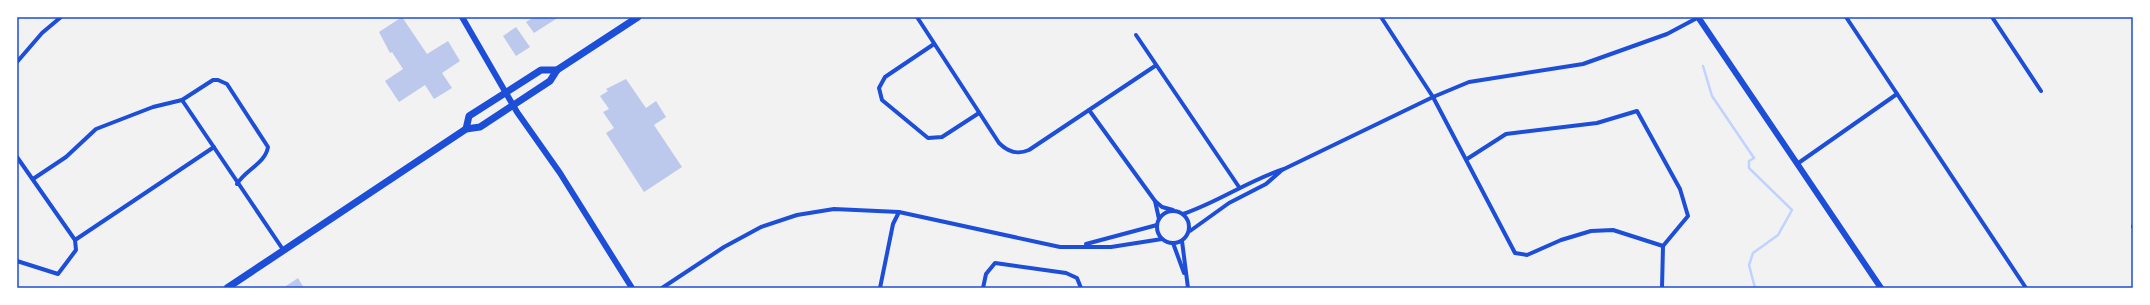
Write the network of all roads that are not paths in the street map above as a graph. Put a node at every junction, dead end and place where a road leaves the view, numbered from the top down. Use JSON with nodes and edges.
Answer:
{"nodes":[{"id":1,"x":61,"y":17,"type":"edge"},
{"id":2,"x":462,"y":17,"type":"edge"},
{"id":3,"x":638,"y":17,"type":"edge"},
{"id":4,"x":917,"y":17,"type":"edge"},
{"id":5,"x":1381,"y":17,"type":"edge"},
{"id":6,"x":1698,"y":17,"type":"edge"},
{"id":7,"x":1846,"y":17,"type":"edge"},
{"id":8,"x":1992,"y":17,"type":"edge"},
{"id":9,"x":1136,"y":36,"type":"dead end"},
{"id":10,"x":934,"y":44,"type":"junction"},
{"id":11,"x":17,"y":62,"type":"edge"},
{"id":12,"x":1155,"y":66,"type":"junction"},
{"id":13,"x":557,"y":70,"type":"junction"},
{"id":14,"x":2041,"y":91,"type":"dead end"},
{"id":15,"x":507,"y":92,"type":"junction"},
{"id":16,"x":1897,"y":94,"type":"junction"},
{"id":17,"x":1433,"y":97,"type":"junction"},
{"id":18,"x":182,"y":100,"type":"junction"},
{"id":19,"x":513,"y":105,"type":"junction"},
{"id":20,"x":1089,"y":110,"type":"junction"},
{"id":21,"x":979,"y":113,"type":"junction"},
{"id":22,"x":466,"y":129,"type":"junction"},
{"id":23,"x":214,"y":147,"type":"junction"},
{"id":24,"x":17,"y":157,"type":"edge"},
{"id":25,"x":1467,"y":159,"type":"junction"},
{"id":26,"x":1797,"y":164,"type":"junction"},
{"id":27,"x":1284,"y":169,"type":"junction"},
{"id":28,"x":33,"y":179,"type":"junction"},
{"id":29,"x":237,"y":184,"type":"junction"},
{"id":30,"x":1239,"y":188,"type":"junction"},
{"id":31,"x":1155,"y":201,"type":"junction"},
{"id":32,"x":1173,"y":210,"type":"junction"},
{"id":33,"x":899,"y":212,"type":"junction"},
{"id":34,"x":1184,"y":214,"type":"junction"},
{"id":35,"x":1159,"y":219,"type":"junction"},
{"id":36,"x":1157,"y":225,"type":"junction"},
{"id":37,"x":1190,"y":232,"type":"junction"},
{"id":38,"x":1162,"y":239,"type":"junction"},
{"id":39,"x":74,"y":240,"type":"junction"},
{"id":40,"x":1182,"y":241,"type":"junction"},
{"id":41,"x":1173,"y":243,"type":"junction"},
{"id":42,"x":1080,"y":245,"type":"junction"},
{"id":43,"x":1663,"y":246,"type":"junction"},
{"id":44,"x":284,"y":251,"type":"junction"},
{"id":45,"x":17,"y":261,"type":"edge"},
{"id":46,"x":1186,"y":279,"type":"junction"},
{"id":47,"x":228,"y":288,"type":"edge"},
{"id":48,"x":632,"y":288,"type":"edge"},
{"id":49,"x":662,"y":288,"type":"edge"},
{"id":50,"x":880,"y":288,"type":"edge"},
{"id":51,"x":983,"y":288,"type":"edge"},
{"id":52,"x":1082,"y":288,"type":"edge"},
{"id":53,"x":1188,"y":288,"type":"edge"},
{"id":54,"x":1662,"y":288,"type":"edge"},
{"id":55,"x":1881,"y":288,"type":"edge"},
{"id":56,"x":2026,"y":288,"type":"edge"}],
"edges":[{"from":1,"to":11,"type":"street"},
{"from":2,"to":15,"type":"main road"},
{"from":3,"to":13,"type":"main road"},
{"from":4,"to":10,"type":"street"},
{"from":5,"to":17,"type":"street"},
{"from":6,"to":17,"type":"street"},
{"from":6,"to":26,"type":"main road"},
{"from":7,"to":16,"type":"street"},
{"from":8,"to":14,"type":"street"},
{"from":9,"to":12,"type":"street"},
{"from":10,"to":21,"type":"street"},
{"from":10,"to":21,"type":"street"},
{"from":12,"to":20,"type":"street"},
{"from":12,"to":30,"type":"street"},
{"from":13,"to":15,"type":"main road"},
{"from":13,"to":19,"type":"main road"},
{"from":15,"to":19,"type":"main road"},
{"from":15,"to":22,"type":"main road"},
{"from":16,"to":26,"type":"street"},
{"from":16,"to":56,"type":"street"},
{"from":17,"to":25,"type":"street"},
{"from":17,"to":27,"type":"street"},
{"from":18,"to":23,"type":"street"},
{"from":18,"to":28,"type":"street"},
{"from":18,"to":29,"type":"street"},
{"from":19,"to":22,"type":"main road"},
{"from":19,"to":48,"type":"main road"},
{"from":20,"to":21,"type":"street"},
{"from":20,"to":31,"type":"street"},
{"from":22,"to":44,"type":"main road"},
{"from":23,"to":29,"type":"street"},
{"from":23,"to":39,"type":"street"},
{"from":24,"to":28,"type":"street"},
{"from":25,"to":43,"type":"street"},
{"from":25,"to":43,"type":"street"},
{"from":26,"to":55,"type":"main road"},
{"from":27,"to":30,"type":"street"},
{"from":27,"to":37,"type":"street"},
{"from":28,"to":39,"type":"street"},
{"from":29,"to":44,"type":"street"},
{"from":30,"to":34,"type":"street"},
{"from":31,"to":32,"type":"street"},
{"from":31,"to":35,"type":"street"},
{"from":32,"to":34,"type":"street"},
{"from":32,"to":35,"type":"street"},
{"from":33,"to":42,"type":"street"},
{"from":33,"to":49,"type":"street"},
{"from":33,"to":50,"type":"street"},
{"from":34,"to":37,"type":"street"},
{"from":35,"to":36,"type":"street"},
{"from":36,"to":38,"type":"street"},
{"from":36,"to":42,"type":"street"},
{"from":37,"to":40,"type":"street"},
{"from":38,"to":41,"type":"street"},
{"from":38,"to":42,"type":"street"},
{"from":39,"to":45,"type":"street"},
{"from":40,"to":41,"type":"street"},
{"from":40,"to":46,"type":"street"},
{"from":41,"to":46,"type":"street"},
{"from":43,"to":54,"type":"street"},
{"from":44,"to":47,"type":"main road"},
{"from":46,"to":53,"type":"street"},
{"from":51,"to":52,"type":"street"}]}
